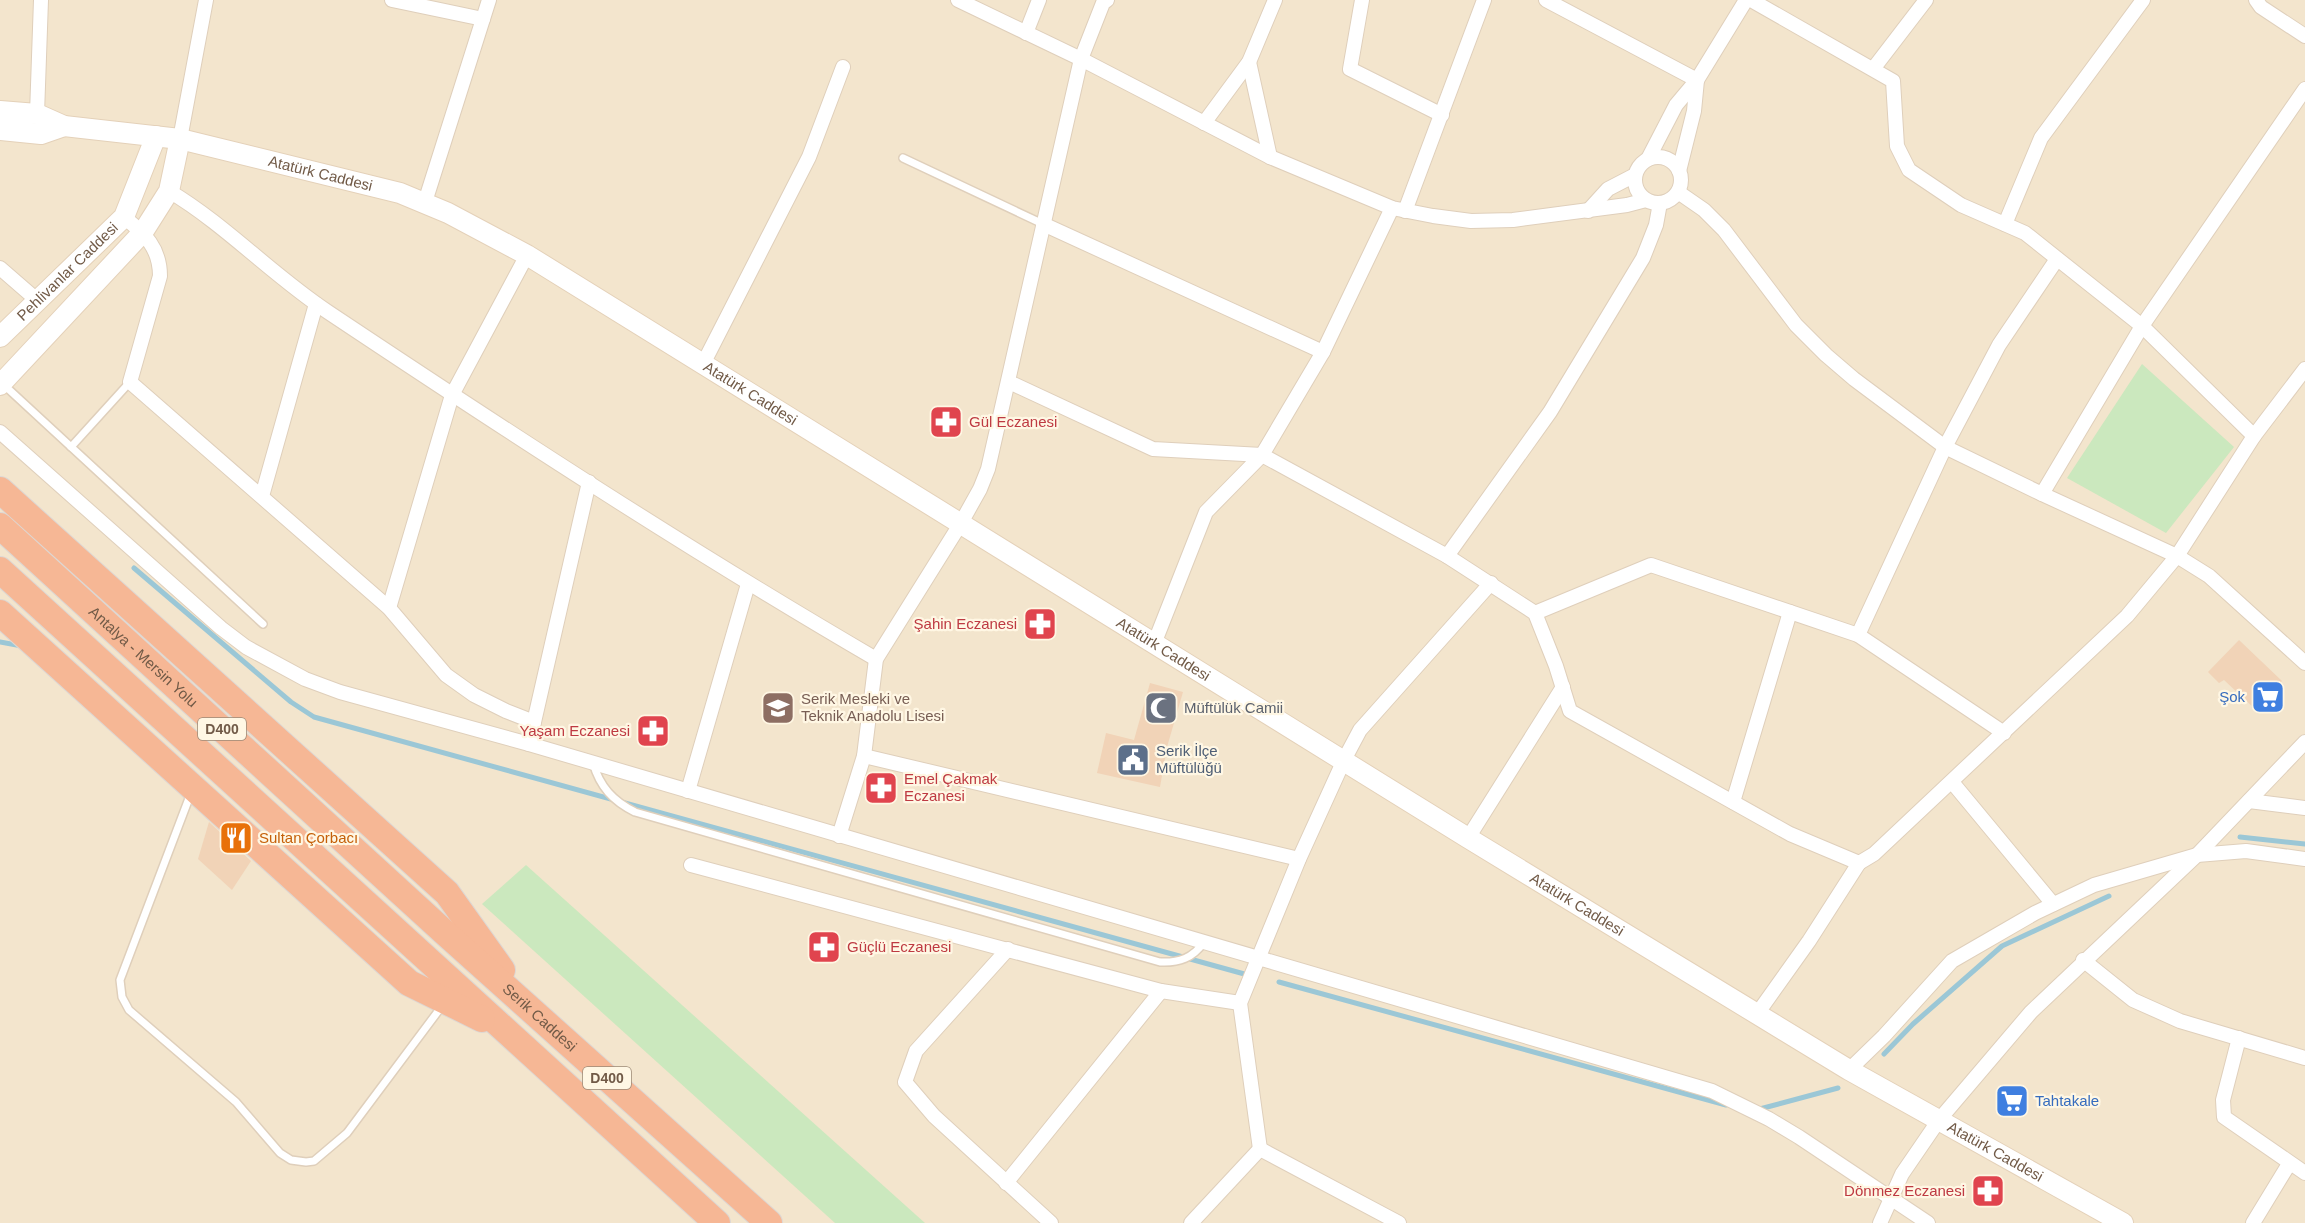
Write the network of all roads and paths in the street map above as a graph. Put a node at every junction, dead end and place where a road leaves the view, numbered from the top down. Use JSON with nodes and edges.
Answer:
{"nodes":[{"id":1,"x":40,"y":0,"type":"edge"},
{"id":2,"x":206,"y":0,"type":"edge"},
{"id":3,"x":392,"y":0,"type":"edge"},
{"id":4,"x":489,"y":0,"type":"edge"},
{"id":5,"x":958,"y":0,"type":"edge"},
{"id":6,"x":1039,"y":0,"type":"edge"},
{"id":7,"x":1107,"y":0,"type":"edge"},
{"id":8,"x":1275,"y":0,"type":"edge"},
{"id":9,"x":1362,"y":0,"type":"edge"},
{"id":10,"x":1484,"y":0,"type":"edge"},
{"id":11,"x":1546,"y":0,"type":"edge"},
{"id":12,"x":1746,"y":0,"type":"edge"},
{"id":13,"x":1751,"y":0,"type":"edge"},
{"id":14,"x":1926,"y":0,"type":"edge"},
{"id":15,"x":2143,"y":0,"type":"edge"},
{"id":16,"x":2256,"y":0,"type":"edge"},
{"id":17,"x":483,"y":19,"type":"junction"},
{"id":18,"x":1026,"y":33,"type":"junction"},
{"id":19,"x":2305,"y":36,"type":"edge"},
{"id":20,"x":1080,"y":59,"type":"junction"},
{"id":21,"x":1249,"y":62,"type":"junction"},
{"id":22,"x":843,"y":67,"type":"dead end"},
{"id":23,"x":1873,"y":69,"type":"junction"},
{"id":24,"x":1697,"y":80,"type":"junction"},
{"id":25,"x":2305,"y":88,"type":"edge"},
{"id":26,"x":0,"y":111,"type":"edge"},
{"id":27,"x":37,"y":114,"type":"junction"},
{"id":28,"x":1442,"y":116,"type":"junction"},
{"id":29,"x":1204,"y":123,"type":"junction"},
{"id":30,"x":63,"y":126,"type":"junction"},
{"id":31,"x":0,"y":130,"type":"edge"},
{"id":32,"x":156,"y":136,"type":"junction"},
{"id":33,"x":180,"y":139,"type":"junction"},
{"id":34,"x":1270,"y":157,"type":"junction"},
{"id":35,"x":903,"y":159,"type":"dead end"},
{"id":36,"x":1648,"y":159,"type":"junction"},
{"id":37,"x":1679,"y":171,"type":"junction"},
{"id":38,"x":1635,"y":175,"type":"junction"},
{"id":39,"x":169,"y":191,"type":"junction"},
{"id":40,"x":1678,"y":192,"type":"junction"},
{"id":41,"x":1646,"y":200,"type":"junction"},
{"id":42,"x":425,"y":202,"type":"junction"},
{"id":43,"x":1660,"y":203,"type":"junction"},
{"id":44,"x":1398,"y":209,"type":"junction"},
{"id":45,"x":1587,"y":211,"type":"junction"},
{"id":46,"x":124,"y":217,"type":"junction"},
{"id":47,"x":1043,"y":224,"type":"junction"},
{"id":48,"x":2005,"y":224,"type":"junction"},
{"id":49,"x":143,"y":232,"type":"junction"},
{"id":50,"x":527,"y":255,"type":"junction"},
{"id":51,"x":2057,"y":259,"type":"junction"},
{"id":52,"x":0,"y":268,"type":"edge"},
{"id":53,"x":38,"y":301,"type":"junction"},
{"id":54,"x":316,"y":304,"type":"junction"},
{"id":55,"x":2142,"y":326,"type":"junction"},
{"id":56,"x":0,"y":337,"type":"edge"},
{"id":57,"x":1323,"y":352,"type":"junction"},
{"id":58,"x":702,"y":366,"type":"junction"},
{"id":59,"x":2305,"y":369,"type":"edge"},
{"id":60,"x":130,"y":382,"type":"junction"},
{"id":61,"x":1009,"y":382,"type":"junction"},
{"id":62,"x":1,"y":384,"type":"edge"},
{"id":63,"x":452,"y":395,"type":"junction"},
{"id":64,"x":0,"y":432,"type":"edge"},
{"id":65,"x":2254,"y":436,"type":"junction"},
{"id":66,"x":71,"y":447,"type":"junction"},
{"id":67,"x":1945,"y":447,"type":"junction"},
{"id":68,"x":1262,"y":455,"type":"junction"},
{"id":69,"x":589,"y":482,"type":"junction"},
{"id":70,"x":0,"y":490,"type":"edge"},
{"id":71,"x":2042,"y":494,"type":"junction"},
{"id":72,"x":262,"y":496,"type":"junction"},
{"id":73,"x":961,"y":523,"type":"junction"},
{"id":74,"x":0,"y":526,"type":"edge"},
{"id":75,"x":1447,"y":556,"type":"junction"},
{"id":76,"x":2177,"y":556,"type":"junction"},
{"id":77,"x":0,"y":570,"type":"edge"},
{"id":78,"x":1491,"y":583,"type":"junction"},
{"id":79,"x":748,"y":585,"type":"junction"},
{"id":80,"x":390,"y":608,"type":"junction"},
{"id":81,"x":1790,"y":612,"type":"junction"},
{"id":82,"x":0,"y":613,"type":"edge"},
{"id":83,"x":1535,"y":613,"type":"junction"},
{"id":84,"x":263,"y":624,"type":"dead end"},
{"id":85,"x":1858,"y":635,"type":"junction"},
{"id":86,"x":1154,"y":644,"type":"junction"},
{"id":87,"x":876,"y":659,"type":"junction"},
{"id":88,"x":2305,"y":663,"type":"edge"},
{"id":89,"x":1563,"y":687,"type":"junction"},
{"id":90,"x":534,"y":722,"type":"junction"},
{"id":91,"x":2004,"y":733,"type":"junction"},
{"id":92,"x":2305,"y":742,"type":"edge"},
{"id":93,"x":529,"y":744,"type":"junction"},
{"id":94,"x":864,"y":756,"type":"junction"},
{"id":95,"x":1344,"y":760,"type":"junction"},
{"id":96,"x":593,"y":763,"type":"junction"},
{"id":97,"x":1952,"y":782,"type":"junction"},
{"id":98,"x":193,"y":788,"type":"junction"},
{"id":99,"x":688,"y":791,"type":"junction"},
{"id":100,"x":2249,"y":801,"type":"junction"},
{"id":101,"x":1732,"y":802,"type":"junction"},
{"id":102,"x":2305,"y":808,"type":"edge"},
{"id":103,"x":839,"y":836,"type":"junction"},
{"id":104,"x":1468,"y":838,"type":"junction"},
{"id":105,"x":2197,"y":855,"type":"junction"},
{"id":106,"x":1299,"y":859,"type":"junction"},
{"id":107,"x":2305,"y":859,"type":"edge"},
{"id":108,"x":1859,"y":863,"type":"junction"},
{"id":109,"x":691,"y":865,"type":"dead end"},
{"id":110,"x":2053,"y":904,"type":"junction"},
{"id":111,"x":444,"y":932,"type":"joint"},
{"id":112,"x":1204,"y":942,"type":"junction"},
{"id":113,"x":1008,"y":949,"type":"junction"},
{"id":114,"x":1259,"y":958,"type":"junction"},
{"id":115,"x":2083,"y":960,"type":"junction"},
{"id":116,"x":1161,"y":991,"type":"junction"},
{"id":117,"x":446,"y":1001,"type":"junction"},
{"id":118,"x":1240,"y":1003,"type":"junction"},
{"id":119,"x":528,"y":1007,"type":"junction"},
{"id":120,"x":1757,"y":1014,"type":"junction"},
{"id":121,"x":508,"y":1032,"type":"junction"},
{"id":122,"x":2240,"y":1038,"type":"junction"},
{"id":123,"x":2305,"y":1058,"type":"edge"},
{"id":124,"x":1850,"y":1070,"type":"junction"},
{"id":125,"x":1939,"y":1120,"type":"junction"},
{"id":126,"x":1260,"y":1149,"type":"junction"},
{"id":127,"x":2289,"y":1164,"type":"junction"},
{"id":128,"x":2305,"y":1173,"type":"edge"},
{"id":129,"x":1006,"y":1183,"type":"junction"},
{"id":130,"x":1890,"y":1199,"type":"junction"},
{"id":131,"x":1394,"y":1222,"type":"edge"},
{"id":132,"x":717,"y":1223,"type":"edge"},
{"id":133,"x":769,"y":1223,"type":"edge"},
{"id":134,"x":1051,"y":1223,"type":"edge"},
{"id":135,"x":1191,"y":1223,"type":"edge"},
{"id":136,"x":1880,"y":1223,"type":"edge"},
{"id":137,"x":1928,"y":1223,"type":"edge"},
{"id":138,"x":2123,"y":1223,"type":"edge"},
{"id":139,"x":2253,"y":1223,"type":"edge"}],
"edges":[{"from":1,"to":27,"type":"street"},
{"from":2,"to":33,"type":"street"},
{"from":3,"to":17,"type":"street"},
{"from":4,"to":17,"type":"street"},
{"from":5,"to":18,"type":"street"},
{"from":6,"to":18,"type":"street"},
{"from":7,"to":20,"type":"street"},
{"from":8,"to":21,"type":"street"},
{"from":9,"to":28,"type":"street"},
{"from":10,"to":28,"type":"street"},
{"from":11,"to":24,"type":"street"},
{"from":12,"to":24,"type":"street"},
{"from":13,"to":23,"type":"street"},
{"from":14,"to":23,"type":"street"},
{"from":15,"to":48,"type":"street"},
{"from":16,"to":19,"type":"street"},
{"from":17,"to":42,"type":"street"},
{"from":18,"to":20,"type":"street"},
{"from":20,"to":29,"type":"street"},
{"from":20,"to":47,"type":"street"},
{"from":21,"to":29,"type":"street"},
{"from":21,"to":34,"type":"street"},
{"from":22,"to":58,"type":"street"},
{"from":23,"to":48,"type":"street"},
{"from":24,"to":36,"type":"street"},
{"from":24,"to":37,"type":"street"},
{"from":25,"to":55,"type":"street"},
{"from":26,"to":27,"type":"main road","name":"Atatürk Caddesi"},
{"from":27,"to":30,"type":"main road","name":"Atatürk Caddesi"},
{"from":28,"to":44,"type":"street"},
{"from":29,"to":34,"type":"street"},
{"from":30,"to":31,"type":"main road"},
{"from":30,"to":32,"type":"main road","name":"Atatürk Caddesi"},
{"from":32,"to":33,"type":"main road","name":"Atatürk Caddesi"},
{"from":32,"to":46,"type":"main road","name":"Pehlivanlar Caddesi"},
{"from":33,"to":39,"type":"main road"},
{"from":33,"to":42,"type":"main road","name":"Atatürk Caddesi"},
{"from":34,"to":44,"type":"street"},
{"from":35,"to":47,"type":"lane"},
{"from":36,"to":37,"type":"street"},
{"from":36,"to":38,"type":"street"},
{"from":37,"to":40,"type":"street"},
{"from":38,"to":41,"type":"street"},
{"from":38,"to":45,"type":"street"},
{"from":39,"to":49,"type":"main road"},
{"from":39,"to":54,"type":"street"},
{"from":40,"to":43,"type":"street"},
{"from":40,"to":67,"type":"street"},
{"from":41,"to":43,"type":"street"},
{"from":41,"to":45,"type":"street"},
{"from":42,"to":50,"type":"main road","name":"Atatürk Caddesi"},
{"from":43,"to":75,"type":"street"},
{"from":44,"to":45,"type":"street"},
{"from":44,"to":57,"type":"street"},
{"from":46,"to":49,"type":"street"},
{"from":46,"to":53,"type":"main road","name":"Pehlivanlar Caddesi"},
{"from":47,"to":57,"type":"street"},
{"from":47,"to":61,"type":"street"},
{"from":48,"to":51,"type":"street"},
{"from":49,"to":60,"type":"street"},
{"from":49,"to":62,"type":"main road"},
{"from":50,"to":58,"type":"main road","name":"Atatürk Caddesi"},
{"from":50,"to":63,"type":"street"},
{"from":51,"to":55,"type":"street"},
{"from":51,"to":67,"type":"street"},
{"from":52,"to":53,"type":"street"},
{"from":53,"to":56,"type":"main road","name":"Pehlivanlar Caddesi"},
{"from":54,"to":63,"type":"street"},
{"from":54,"to":72,"type":"street"},
{"from":55,"to":65,"type":"street"},
{"from":55,"to":71,"type":"street"},
{"from":57,"to":68,"type":"street"},
{"from":58,"to":73,"type":"main road","name":"Atatürk Caddesi"},
{"from":59,"to":65,"type":"street"},
{"from":60,"to":66,"type":"lane"},
{"from":60,"to":72,"type":"street"},
{"from":61,"to":68,"type":"street"},
{"from":61,"to":73,"type":"street"},
{"from":62,"to":66,"type":"lane"},
{"from":63,"to":69,"type":"street"},
{"from":63,"to":80,"type":"street"},
{"from":64,"to":93,"type":"street"},
{"from":65,"to":76,"type":"street"},
{"from":66,"to":84,"type":"lane"},
{"from":67,"to":71,"type":"street"},
{"from":67,"to":85,"type":"street"},
{"from":68,"to":75,"type":"street"},
{"from":68,"to":86,"type":"street"},
{"from":69,"to":79,"type":"street"},
{"from":69,"to":90,"type":"street"},
{"from":70,"to":119,"type":"highway"},
{"from":71,"to":76,"type":"street"},
{"from":72,"to":80,"type":"street"},
{"from":73,"to":86,"type":"main road","name":"Atatürk Caddesi"},
{"from":73,"to":87,"type":"street"},
{"from":74,"to":111,"type":"highway","name":"Antalya - Mersin Yolu","number":"D400"},
{"from":75,"to":78,"type":"street"},
{"from":76,"to":88,"type":"street"},
{"from":76,"to":91,"type":"street"},
{"from":77,"to":121,"type":"highway","name":"Serik Caddesi","number":"D400"},
{"from":78,"to":83,"type":"street"},
{"from":78,"to":95,"type":"street"},
{"from":79,"to":87,"type":"street"},
{"from":79,"to":99,"type":"street"},
{"from":80,"to":90,"type":"street"},
{"from":81,"to":83,"type":"street"},
{"from":81,"to":85,"type":"street"},
{"from":81,"to":101,"type":"street"},
{"from":82,"to":98,"type":"highway"},
{"from":83,"to":89,"type":"street"},
{"from":85,"to":91,"type":"street"},
{"from":86,"to":95,"type":"main road","name":"Atatürk Caddesi"},
{"from":87,"to":94,"type":"street"},
{"from":89,"to":101,"type":"street"},
{"from":89,"to":104,"type":"street"},
{"from":90,"to":93,"type":"street"},
{"from":91,"to":97,"type":"street"},
{"from":92,"to":100,"type":"street"},
{"from":93,"to":96,"type":"street"},
{"from":94,"to":103,"type":"street"},
{"from":94,"to":106,"type":"street"},
{"from":95,"to":104,"type":"main road","name":"Atatürk Caddesi"},
{"from":95,"to":106,"type":"street"},
{"from":96,"to":99,"type":"street"},
{"from":96,"to":112,"type":"lane"},
{"from":97,"to":108,"type":"street"},
{"from":97,"to":110,"type":"street"},
{"from":98,"to":117,"type":"highway"},
{"from":98,"to":117,"type":"lane"},
{"from":99,"to":103,"type":"street"},
{"from":100,"to":102,"type":"street"},
{"from":100,"to":105,"type":"street"},
{"from":101,"to":108,"type":"street"},
{"from":103,"to":112,"type":"street"},
{"from":104,"to":120,"type":"main road","name":"Atatürk Caddesi"},
{"from":105,"to":107,"type":"street"},
{"from":105,"to":110,"type":"street"},
{"from":105,"to":115,"type":"street"},
{"from":106,"to":114,"type":"street"},
{"from":108,"to":120,"type":"street"},
{"from":109,"to":113,"type":"street"},
{"from":110,"to":124,"type":"street"},
{"from":111,"to":119,"type":"highway","name":"Serik Caddesi","number":"D400"},
{"from":112,"to":114,"type":"street"},
{"from":113,"to":116,"type":"street"},
{"from":113,"to":129,"type":"street"},
{"from":114,"to":118,"type":"street"},
{"from":114,"to":130,"type":"street"},
{"from":115,"to":122,"type":"street"},
{"from":115,"to":125,"type":"street"},
{"from":116,"to":118,"type":"street"},
{"from":116,"to":129,"type":"street"},
{"from":117,"to":121,"type":"highway"},
{"from":118,"to":126,"type":"street"},
{"from":119,"to":133,"type":"highway","name":"Serik Caddesi","number":"D400"},
{"from":120,"to":124,"type":"main road","name":"Atatürk Caddesi"},
{"from":121,"to":132,"type":"highway","name":"Serik Caddesi","number":"D400"},
{"from":122,"to":123,"type":"street"},
{"from":122,"to":127,"type":"street"},
{"from":124,"to":125,"type":"main road","name":"Atatürk Caddesi"},
{"from":125,"to":130,"type":"street"},
{"from":125,"to":138,"type":"main road","name":"Atatürk Caddesi"},
{"from":126,"to":131,"type":"street"},
{"from":126,"to":135,"type":"street"},
{"from":127,"to":128,"type":"street"},
{"from":127,"to":139,"type":"street"},
{"from":129,"to":134,"type":"street"},
{"from":130,"to":136,"type":"street"},
{"from":130,"to":137,"type":"street"}]}
